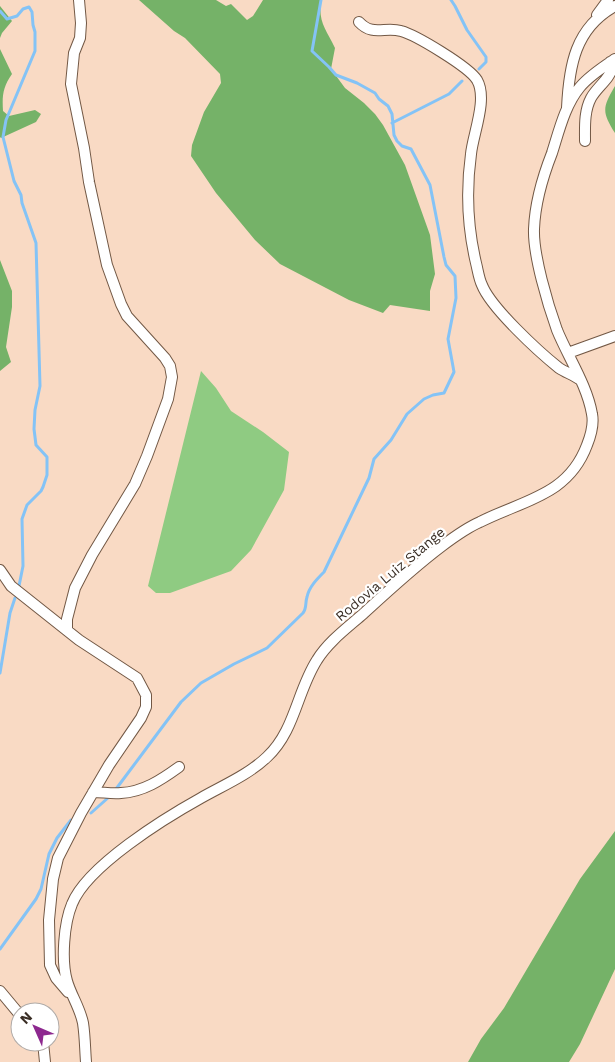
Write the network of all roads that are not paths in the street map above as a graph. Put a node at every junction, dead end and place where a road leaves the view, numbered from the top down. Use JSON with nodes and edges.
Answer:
{"nodes":[{"id":1,"x":79,"y":0,"type":"edge"},
{"id":2,"x":608,"y":0,"type":"edge"},
{"id":3,"x":615,"y":6,"type":"edge"},
{"id":4,"x":359,"y":22,"type":"dead end"},
{"id":5,"x":594,"y":22,"type":"junction"},
{"id":6,"x":612,"y":60,"type":"edge"},
{"id":7,"x":566,"y":111,"type":"junction"},
{"id":8,"x":585,"y":141,"type":"dead end"},
{"id":9,"x":615,"y":336,"type":"edge"},
{"id":10,"x":568,"y":353,"type":"junction"},
{"id":11,"x":579,"y":379,"type":"junction"},
{"id":12,"x":0,"y":572,"type":"edge"},
{"id":13,"x":67,"y":629,"type":"junction"},
{"id":14,"x":179,"y":768,"type":"dead end"},
{"id":15,"x":93,"y":792,"type":"junction"},
{"id":16,"x":0,"y":991,"type":"edge"},
{"id":17,"x":74,"y":998,"type":"junction"},
{"id":18,"x":10,"y":1003,"type":"edge"},
{"id":19,"x":86,"y":1062,"type":"edge"}],
"edges":[{"from":1,"to":13,"type":"street"},
{"from":2,"to":5,"type":"street"},
{"from":3,"to":5,"type":"street"},
{"from":4,"to":11,"type":"street"},
{"from":5,"to":7,"type":"street"},
{"from":6,"to":7,"type":"street","name":"Rodovia Luiz Stange"},
{"from":6,"to":8,"type":"street"},
{"from":7,"to":10,"type":"street","name":"Rodovia Luiz Stange"},
{"from":9,"to":10,"type":"street"},
{"from":10,"to":11,"type":"street","name":"Rodovia Luiz Stange"},
{"from":11,"to":17,"type":"street","name":"Rodovia Luiz Stange"},
{"from":12,"to":13,"type":"street"},
{"from":13,"to":15,"type":"street"},
{"from":14,"to":15,"type":"street"},
{"from":15,"to":17,"type":"street"},
{"from":16,"to":18,"type":"street"},
{"from":17,"to":19,"type":"street","name":"Rodovia Luiz Stange"}]}
